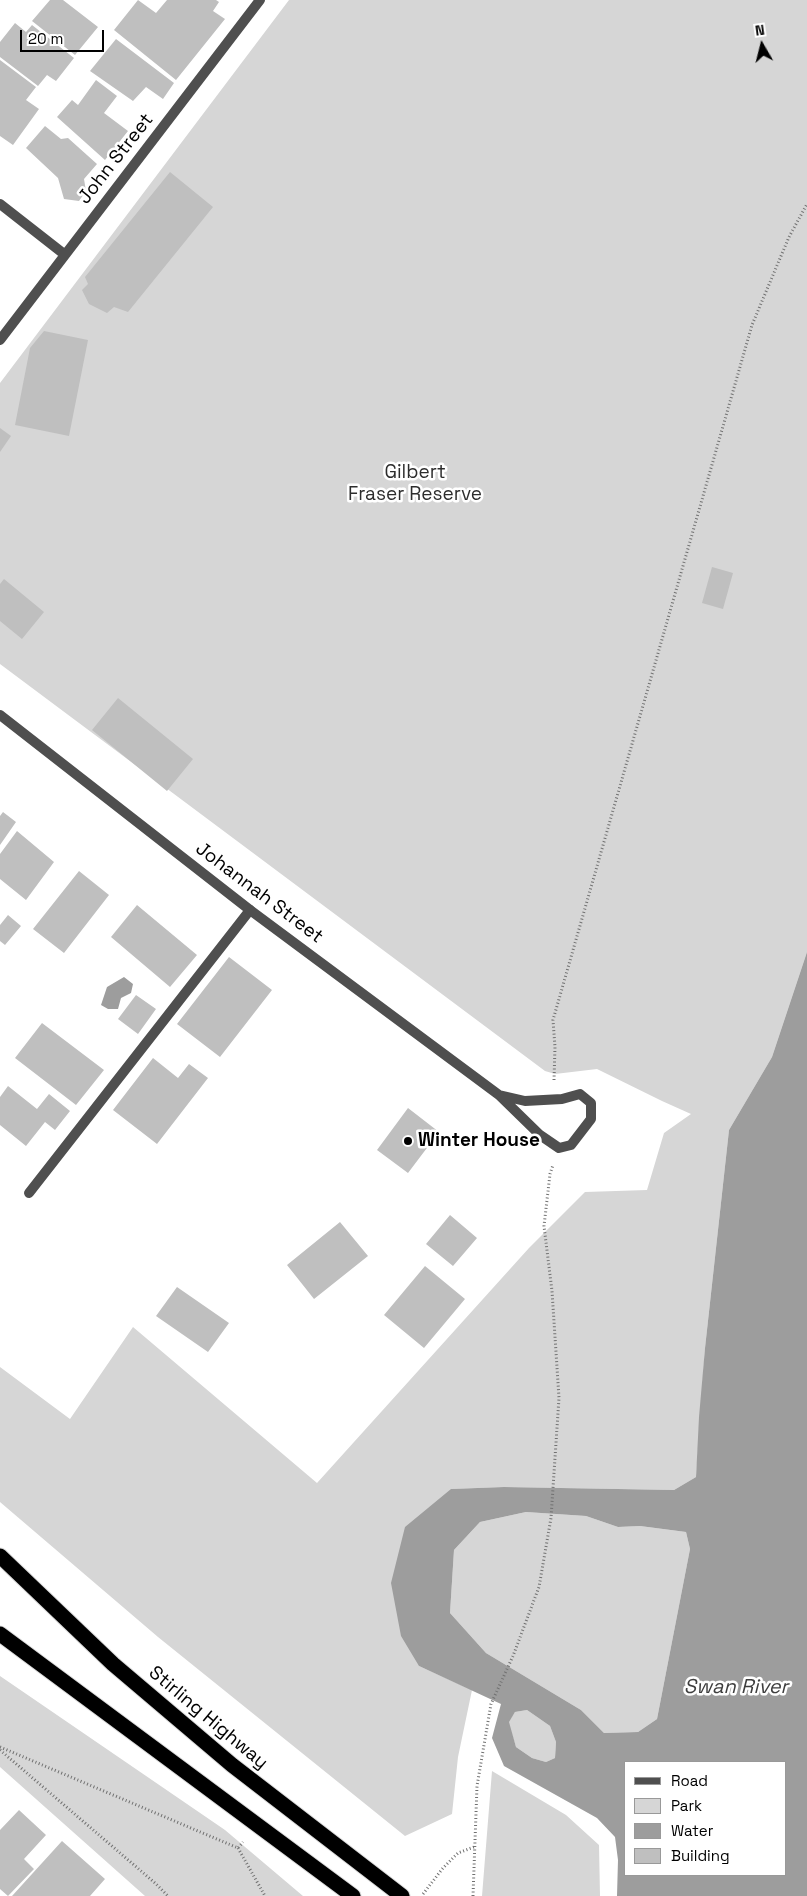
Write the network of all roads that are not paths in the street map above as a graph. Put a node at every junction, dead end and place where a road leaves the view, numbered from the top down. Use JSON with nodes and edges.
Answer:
{"nodes":[{"id":1,"x":260,"y":0,"type":"edge"},
{"id":2,"x":0,"y":204,"type":"edge"},
{"id":3,"x":64,"y":254,"type":"junction"},
{"id":4,"x":0,"y":340,"type":"edge"},
{"id":5,"x":0,"y":715,"type":"edge"},
{"id":6,"x":250,"y":910,"type":"junction"},
{"id":7,"x":499,"y":1095,"type":"junction"},
{"id":8,"x":29,"y":1193,"type":"dead end"},
{"id":9,"x":0,"y":1556,"type":"edge"},
{"id":10,"x":0,"y":1634,"type":"edge"},
{"id":11,"x":349,"y":1893,"type":"edge"},
{"id":12,"x":402,"y":1896,"type":"edge"}],
"edges":[{"from":1,"to":3,"type":"street","name":"John Street"},
{"from":2,"to":3,"type":"street"},
{"from":3,"to":4,"type":"street","name":"John Street"},
{"from":5,"to":6,"type":"street","name":"Johannah Street"},
{"from":6,"to":7,"type":"street","name":"Johannah Street"},
{"from":6,"to":8,"type":"street"},
{"from":7,"to":7,"type":"street","name":"Johannah Street"},
{"from":9,"to":12,"type":"highway","name":"Stirling Highway"},
{"from":10,"to":11,"type":"highway"}]}
